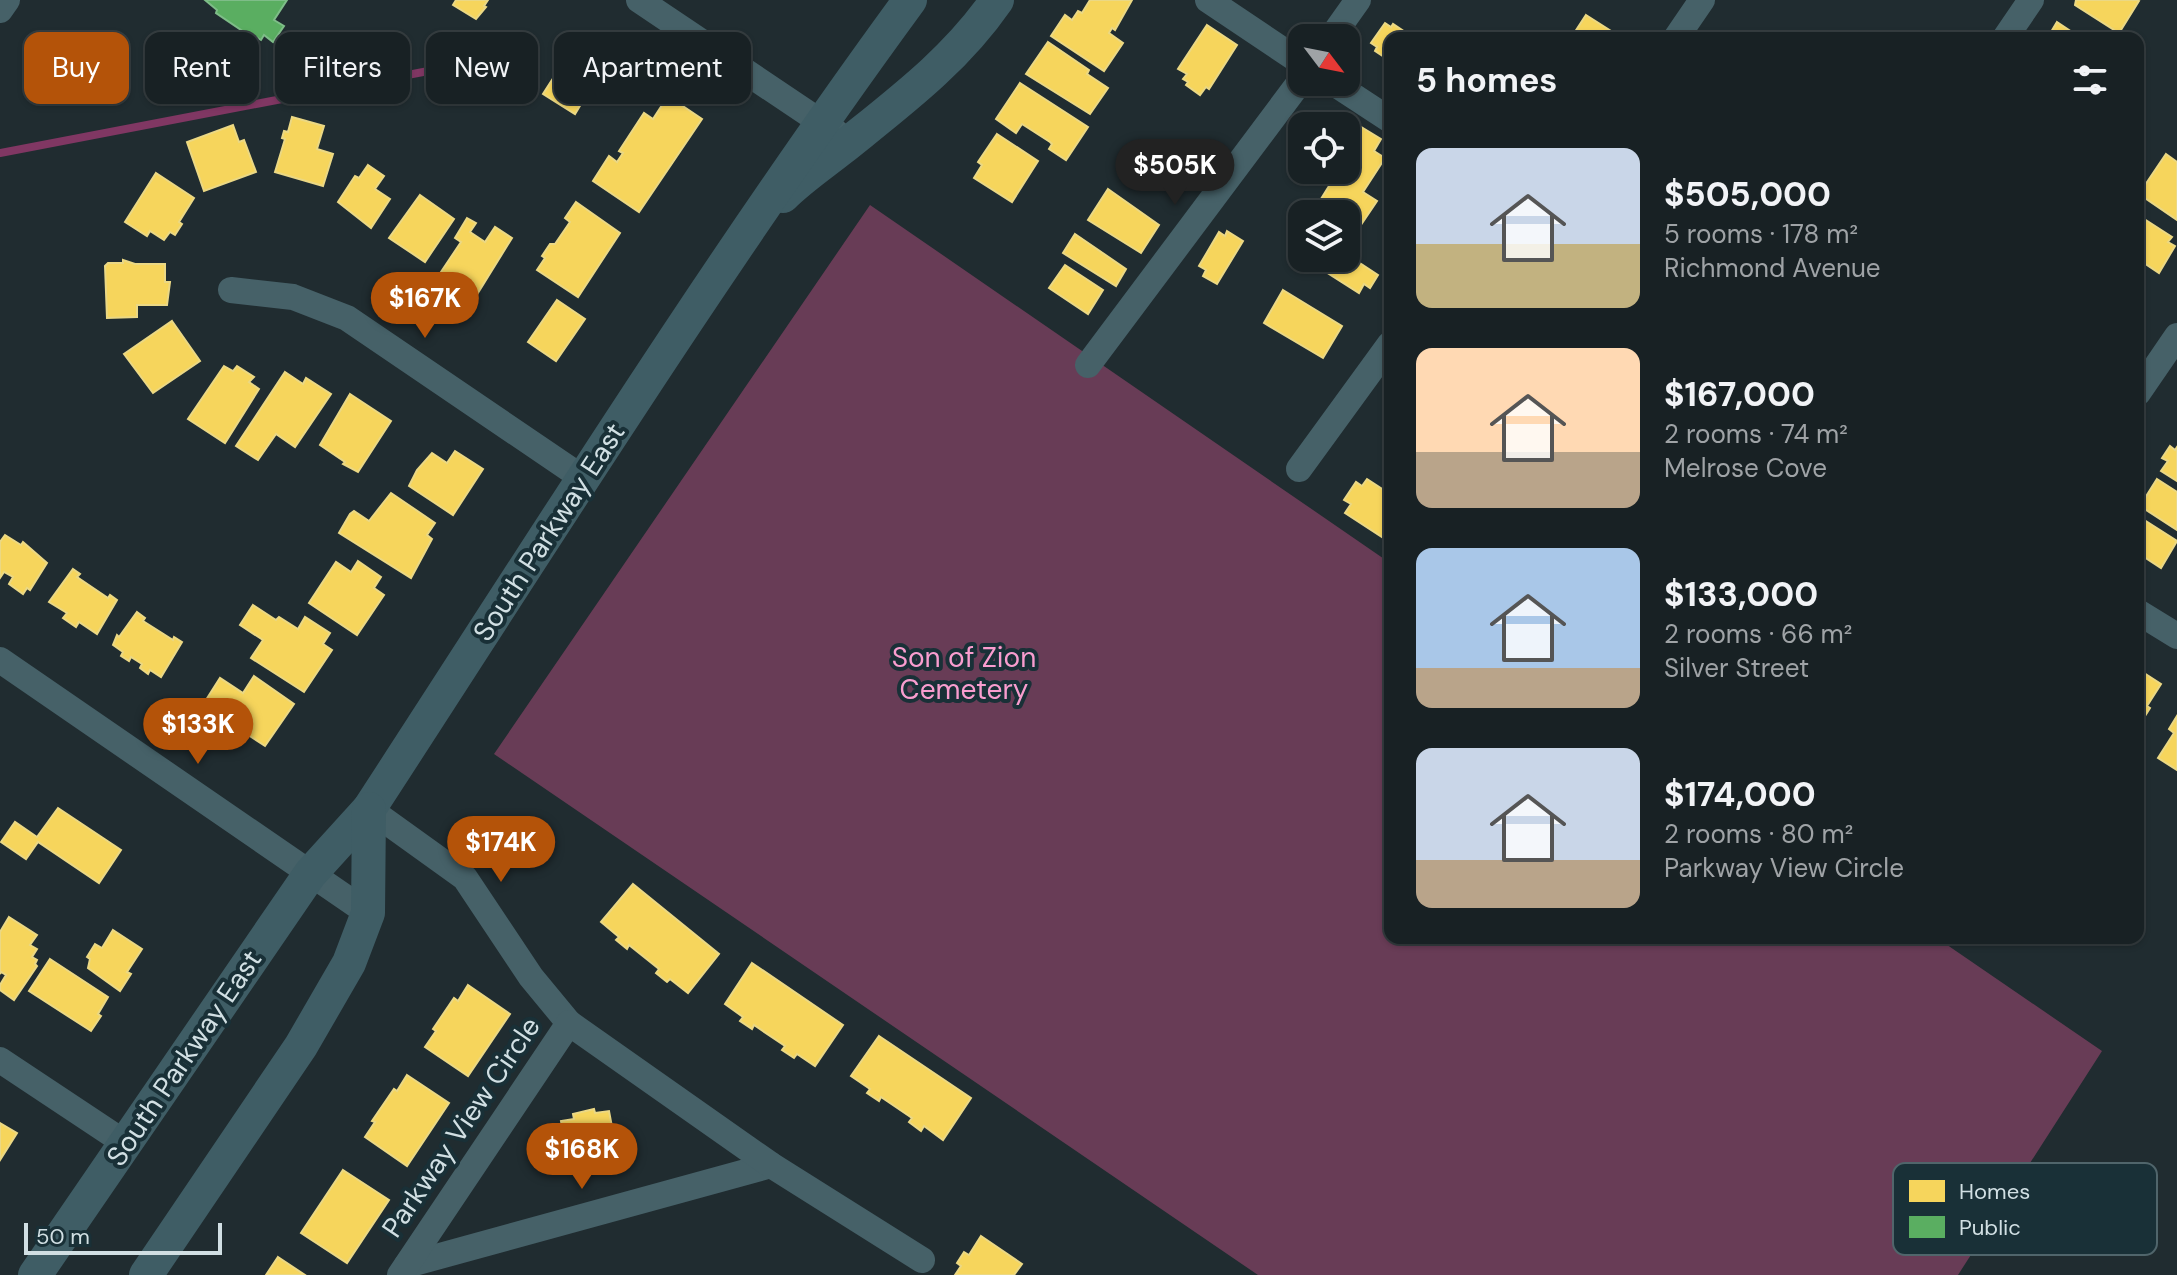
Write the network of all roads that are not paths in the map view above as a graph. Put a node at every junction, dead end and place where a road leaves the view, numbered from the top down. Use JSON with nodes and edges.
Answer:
{"nodes":[{"id":1,"x":7,"y":0,"type":"edge"},
{"id":2,"x":639,"y":0,"type":"edge"},
{"id":3,"x":910,"y":0,"type":"edge"},
{"id":4,"x":997,"y":0,"type":"edge"},
{"id":5,"x":1208,"y":0,"type":"edge"},
{"id":6,"x":1358,"y":0,"type":"edge"},
{"id":7,"x":1702,"y":0,"type":"edge"},
{"id":8,"x":2031,"y":0,"type":"edge"},
{"id":9,"x":0,"y":10,"type":"edge"},
{"id":10,"x":1341,"y":24,"type":"edge"},
{"id":11,"x":1680,"y":32,"type":"edge"},
{"id":12,"x":2009,"y":32,"type":"edge"},
{"id":13,"x":1288,"y":54,"type":"edge"},
{"id":14,"x":1289,"y":96,"type":"edge"},
{"id":15,"x":1353,"y":96,"type":"edge"},
{"id":16,"x":1384,"y":116,"type":"edge"},
{"id":17,"x":821,"y":122,"type":"junction"},
{"id":18,"x":850,"y":142,"type":"junction"},
{"id":19,"x":729,"y":255,"type":"junction"},
{"id":20,"x":231,"y":290,"type":"dead end"},
{"id":21,"x":2177,"y":336,"type":"edge"},
{"id":22,"x":1384,"y":352,"type":"edge"},
{"id":23,"x":1088,"y":365,"type":"dead end"},
{"id":24,"x":2144,"y":384,"type":"edge"},
{"id":25,"x":1299,"y":469,"type":"dead end"},
{"id":26,"x":584,"y":479,"type":"junction"},
{"id":27,"x":2144,"y":616,"type":"edge"},
{"id":28,"x":2177,"y":636,"type":"edge"},
{"id":29,"x":0,"y":660,"type":"edge"},
{"id":30,"x":369,"y":809,"type":"junction"},
{"id":31,"x":310,"y":874,"type":"junction"},
{"id":32,"x":368,"y":913,"type":"junction"},
{"id":33,"x":569,"y":1023,"type":"junction"},
{"id":34,"x":0,"y":1060,"type":"edge"},
{"id":35,"x":125,"y":1143,"type":"junction"},
{"id":36,"x":771,"y":1165,"type":"junction"},
{"id":37,"x":922,"y":1260,"type":"dead end"},
{"id":38,"x":404,"y":1270,"type":"edge"},
{"id":39,"x":35,"y":1275,"type":"edge"},
{"id":40,"x":146,"y":1275,"type":"edge"}],
"edges":[{"from":1,"to":9,"type":"street"},
{"from":2,"to":17,"type":"street"},
{"from":3,"to":17,"type":"main road","name":"South Parkway East"},
{"from":4,"to":18,"type":"main road","name":"South Parkway East"},
{"from":5,"to":13,"type":"street"},
{"from":6,"to":10,"type":"street"},
{"from":7,"to":11,"type":"street"},
{"from":8,"to":12,"type":"street"},
{"from":14,"to":23,"type":"street"},
{"from":15,"to":16,"type":"street"},
{"from":17,"to":18,"type":"street"},
{"from":17,"to":19,"type":"main road","name":"South Parkway East"},
{"from":18,"to":19,"type":"main road","name":"South Parkway East"},
{"from":19,"to":26,"type":"main road","name":"South Parkway East"},
{"from":20,"to":26,"type":"street"},
{"from":21,"to":24,"type":"street"},
{"from":22,"to":25,"type":"street"},
{"from":26,"to":30,"type":"main road","name":"South Parkway East"},
{"from":27,"to":28,"type":"street"},
{"from":29,"to":31,"type":"street"},
{"from":30,"to":31,"type":"main road","name":"South Parkway East"},
{"from":30,"to":32,"type":"main road"},
{"from":30,"to":33,"type":"street","name":"Parkway View Circle"},
{"from":31,"to":32,"type":"street"},
{"from":31,"to":35,"type":"main road","name":"South Parkway East"},
{"from":32,"to":40,"type":"main road"},
{"from":33,"to":36,"type":"street","name":"Parkway View Circle"},
{"from":33,"to":38,"type":"street","name":"Parkway View Circle"},
{"from":34,"to":35,"type":"street"},
{"from":35,"to":39,"type":"main road","name":"South Parkway East"},
{"from":36,"to":37,"type":"street","name":"Parkway View Circle"},
{"from":36,"to":38,"type":"street","name":"Parkway View Circle"}]}
